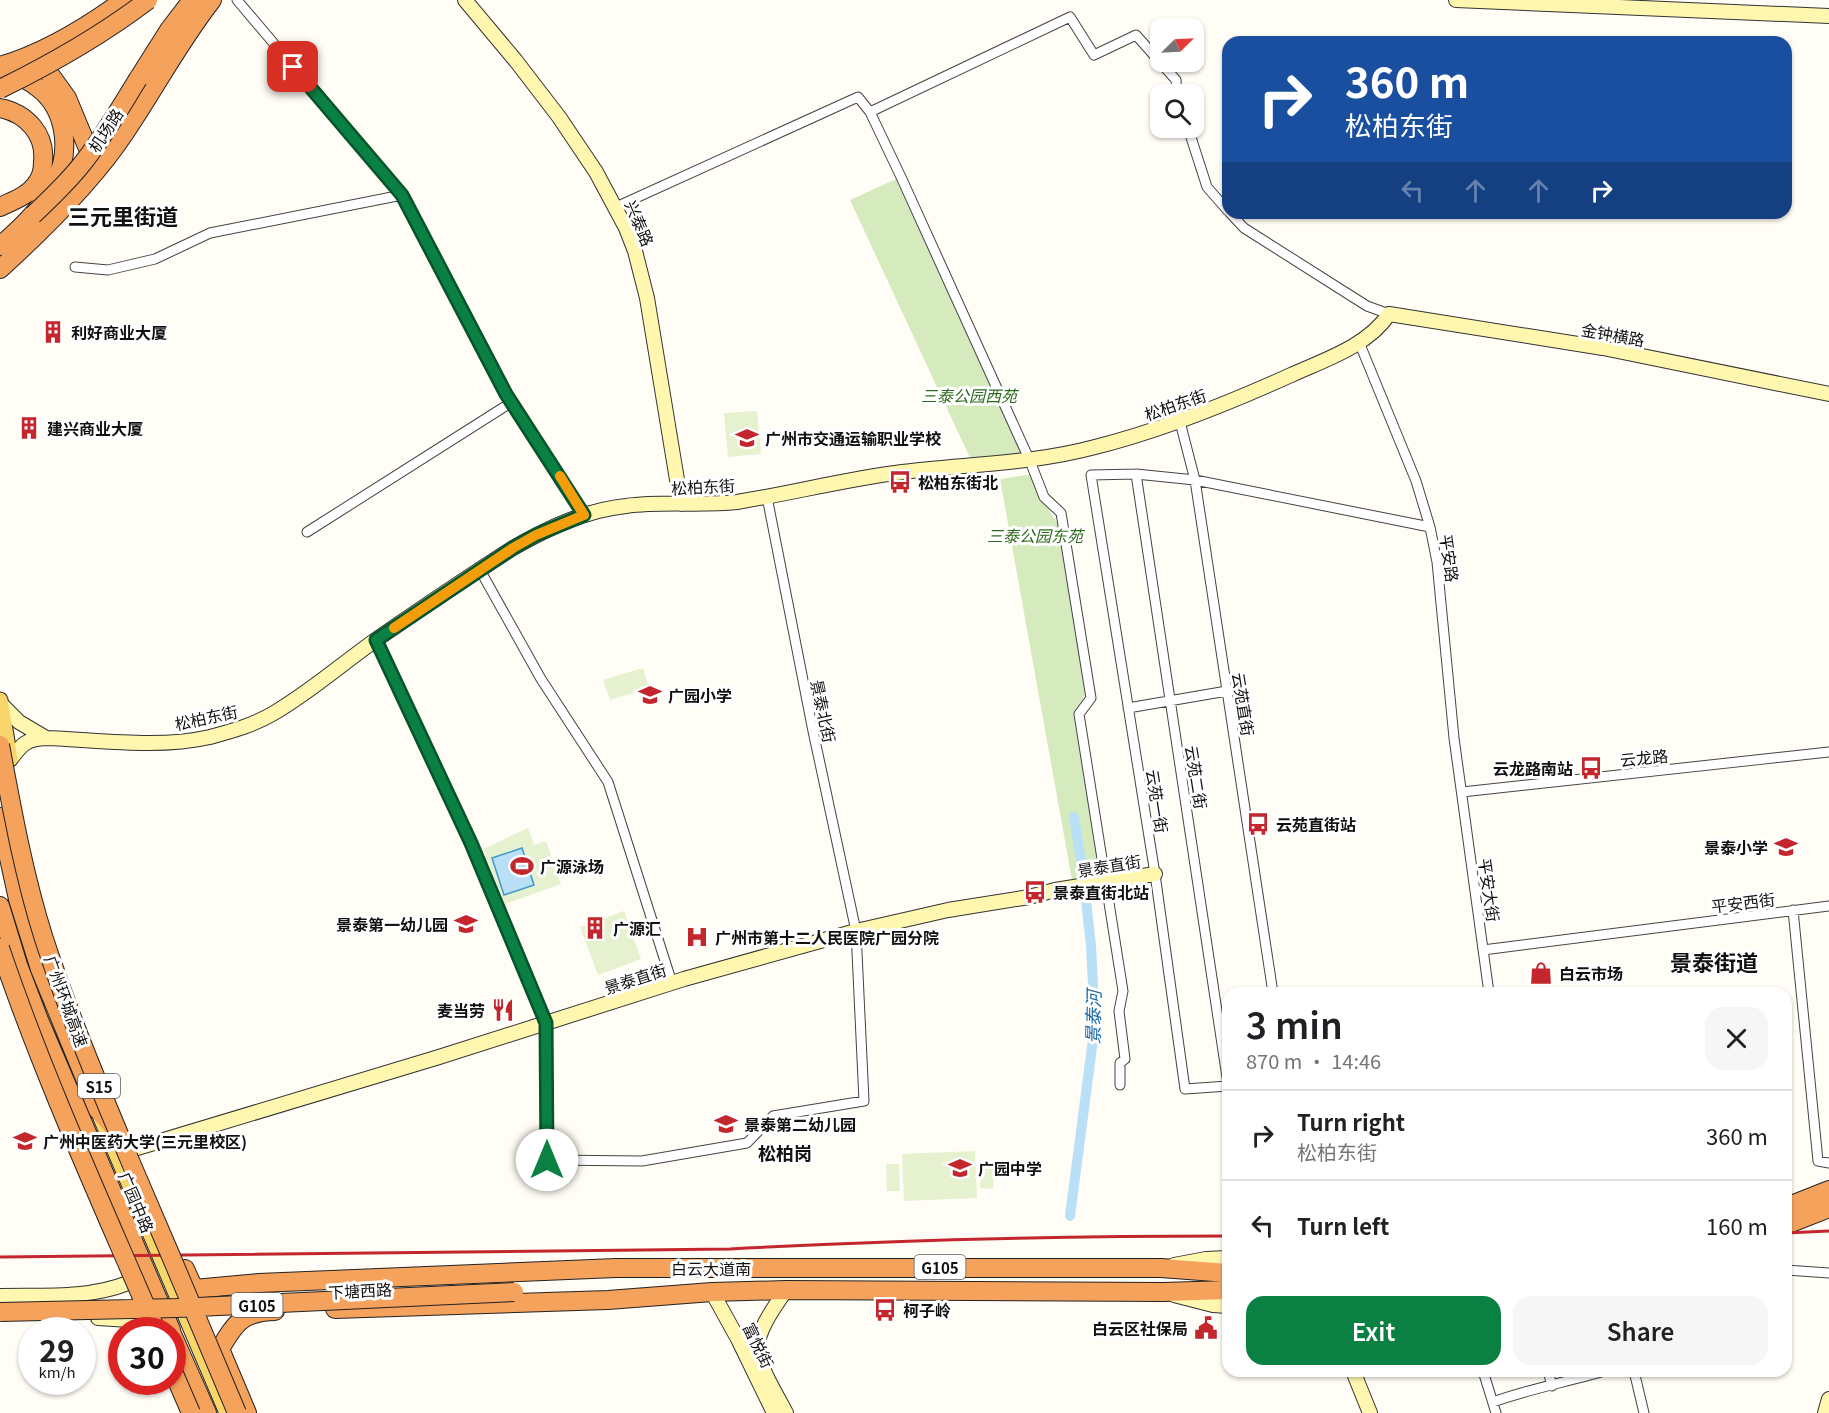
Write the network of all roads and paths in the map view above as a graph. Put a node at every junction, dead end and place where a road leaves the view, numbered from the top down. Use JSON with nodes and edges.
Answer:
{"nodes":[{"id":1,"x":124,"y":0,"type":"edge"},
{"id":2,"x":148,"y":0,"type":"edge"},
{"id":3,"x":192,"y":0,"type":"edge"},
{"id":4,"x":212,"y":0,"type":"edge"},
{"id":5,"x":237,"y":0,"type":"edge"},
{"id":6,"x":465,"y":0,"type":"edge"},
{"id":7,"x":1456,"y":0,"type":"edge"},
{"id":8,"x":1494,"y":1,"type":"edge"},
{"id":9,"x":1761,"y":4,"type":"edge"},
{"id":10,"x":1829,"y":15,"type":"edge"},
{"id":11,"x":34,"y":54,"type":"junction"},
{"id":12,"x":0,"y":67,"type":"edge"},
{"id":13,"x":1176,"y":84,"type":"edge"},
{"id":14,"x":0,"y":89,"type":"edge"},
{"id":15,"x":0,"y":108,"type":"edge"},
{"id":16,"x":870,"y":112,"type":"junction"},
{"id":17,"x":1191,"y":138,"type":"edge"},
{"id":18,"x":102,"y":163,"type":"junction"},
{"id":19,"x":402,"y":195,"type":"junction"},
{"id":20,"x":1222,"y":204,"type":"edge"},
{"id":21,"x":0,"y":207,"type":"edge"},
{"id":22,"x":616,"y":207,"type":"junction"},
{"id":23,"x":33,"y":214,"type":"junction"},
{"id":24,"x":1236,"y":219,"type":"edge"},
{"id":25,"x":0,"y":246,"type":"edge"},
{"id":26,"x":75,"y":267,"type":"dead end"},
{"id":27,"x":0,"y":268,"type":"edge"},
{"id":28,"x":1389,"y":314,"type":"junction"},
{"id":29,"x":1359,"y":342,"type":"junction"},
{"id":30,"x":1829,"y":394,"type":"edge"},
{"id":31,"x":512,"y":402,"type":"junction"},
{"id":32,"x":1180,"y":422,"type":"junction"},
{"id":33,"x":1030,"y":460,"type":"junction"},
{"id":34,"x":1136,"y":474,"type":"junction"},
{"id":35,"x":1196,"y":480,"type":"junction"},
{"id":36,"x":767,"y":497,"type":"junction"},
{"id":37,"x":681,"y":504,"type":"junction"},
{"id":38,"x":584,"y":515,"type":"junction"},
{"id":39,"x":1430,"y":527,"type":"junction"},
{"id":40,"x":307,"y":532,"type":"dead end"},
{"id":41,"x":480,"y":570,"type":"junction"},
{"id":42,"x":376,"y":640,"type":"junction"},
{"id":43,"x":1227,"y":691,"type":"junction"},
{"id":44,"x":1171,"y":701,"type":"junction"},
{"id":45,"x":0,"y":702,"type":"edge"},
{"id":46,"x":1128,"y":708,"type":"junction"},
{"id":47,"x":46,"y":738,"type":"junction"},
{"id":48,"x":5,"y":752,"type":"edge"},
{"id":49,"x":1829,"y":752,"type":"edge"},
{"id":50,"x":0,"y":779,"type":"edge"},
{"id":51,"x":1462,"y":792,"type":"junction"},
{"id":52,"x":0,"y":817,"type":"edge"},
{"id":53,"x":1155,"y":874,"type":"junction"},
{"id":54,"x":1106,"y":882,"type":"junction"},
{"id":55,"x":0,"y":906,"type":"edge"},
{"id":56,"x":1829,"y":906,"type":"edge"},
{"id":57,"x":1792,"y":910,"type":"junction"},
{"id":58,"x":855,"y":930,"type":"junction"},
{"id":59,"x":0,"y":948,"type":"edge"},
{"id":60,"x":1483,"y":950,"type":"junction"},
{"id":61,"x":0,"y":970,"type":"edge"},
{"id":62,"x":672,"y":983,"type":"junction"},
{"id":63,"x":1272,"y":987,"type":"edge"},
{"id":64,"x":1488,"y":987,"type":"edge"},
{"id":65,"x":546,"y":1023,"type":"junction"},
{"id":66,"x":83,"y":1026,"type":"junction"},
{"id":67,"x":1222,"y":1045,"type":"edge"},
{"id":68,"x":80,"y":1066,"type":"junction"},
{"id":69,"x":1120,"y":1085,"type":"dead end"},
{"id":70,"x":1222,"y":1086,"type":"edge"},
{"id":71,"x":98,"y":1110,"type":"junction"},
{"id":72,"x":79,"y":1116,"type":"junction"},
{"id":73,"x":134,"y":1149,"type":"junction"},
{"id":74,"x":74,"y":1157,"type":"junction"},
{"id":75,"x":1829,"y":1163,"type":"edge"},
{"id":76,"x":1829,"y":1190,"type":"edge"},
{"id":77,"x":1792,"y":1205,"type":"edge"},
{"id":78,"x":1829,"y":1208,"type":"edge"},
{"id":79,"x":1792,"y":1223,"type":"edge"},
{"id":80,"x":1222,"y":1258,"type":"edge"},
{"id":81,"x":1161,"y":1268,"type":"junction"},
{"id":82,"x":718,"y":1269,"type":"junction"},
{"id":83,"x":1792,"y":1271,"type":"edge"},
{"id":84,"x":1222,"y":1273,"type":"edge"},
{"id":85,"x":1829,"y":1274,"type":"edge"},
{"id":86,"x":128,"y":1283,"type":"junction"},
{"id":87,"x":259,"y":1283,"type":"junction"},
{"id":88,"x":514,"y":1288,"type":"junction"},
{"id":89,"x":194,"y":1289,"type":"junction"},
{"id":90,"x":786,"y":1290,"type":"junction"},
{"id":91,"x":1222,"y":1290,"type":"edge"},
{"id":92,"x":712,"y":1292,"type":"junction"},
{"id":93,"x":1163,"y":1292,"type":"junction"},
{"id":94,"x":0,"y":1296,"type":"edge"},
{"id":95,"x":0,"y":1303,"type":"edge"},
{"id":96,"x":1222,"y":1306,"type":"edge"},
{"id":97,"x":264,"y":1311,"type":"junction"},
{"id":98,"x":0,"y":1312,"type":"edge"},
{"id":99,"x":144,"y":1317,"type":"edge"},
{"id":100,"x":145,"y":1317,"type":"edge"},
{"id":101,"x":166,"y":1317,"type":"edge"},
{"id":102,"x":108,"y":1318,"type":"edge"},
{"id":103,"x":0,"y":1320,"type":"edge"},
{"id":104,"x":220,"y":1349,"type":"junction"},
{"id":105,"x":186,"y":1364,"type":"edge"},
{"id":106,"x":1355,"y":1377,"type":"edge"},
{"id":107,"x":1485,"y":1377,"type":"edge"},
{"id":108,"x":1550,"y":1377,"type":"edge"},
{"id":109,"x":1583,"y":1377,"type":"edge"},
{"id":110,"x":1635,"y":1377,"type":"edge"},
{"id":111,"x":1552,"y":1386,"type":"junction"},
{"id":112,"x":175,"y":1395,"type":"edge"},
{"id":113,"x":183,"y":1395,"type":"edge"},
{"id":114,"x":176,"y":1398,"type":"junction"},
{"id":115,"x":1829,"y":1399,"type":"edge"},
{"id":116,"x":1493,"y":1402,"type":"junction"},
{"id":117,"x":182,"y":1413,"type":"edge"},
{"id":118,"x":191,"y":1413,"type":"edge"},
{"id":119,"x":196,"y":1413,"type":"edge"},
{"id":120,"x":207,"y":1413,"type":"edge"},
{"id":121,"x":227,"y":1413,"type":"edge"},
{"id":122,"x":237,"y":1413,"type":"edge"},
{"id":123,"x":247,"y":1413,"type":"edge"},
{"id":124,"x":774,"y":1413,"type":"edge"},
{"id":125,"x":786,"y":1413,"type":"edge"},
{"id":126,"x":1370,"y":1413,"type":"edge"},
{"id":127,"x":1496,"y":1413,"type":"edge"},
{"id":128,"x":1644,"y":1413,"type":"edge"},
{"id":129,"x":1825,"y":1413,"type":"edge"}],
"edges":[{"from":1,"to":11,"type":"highway"},
{"from":2,"to":14,"type":"highway","bridge":true},
{"from":3,"to":23,"type":"highway","name":"机场路","bridge":true},
{"from":4,"to":18,"type":"highway"},
{"from":5,"to":19,"type":"street"},
{"from":6,"to":22,"type":"street","name":"兴泰路"},
{"from":7,"to":8,"type":"street"},
{"from":8,"to":9,"type":"street"},
{"from":9,"to":10,"type":"street"},
{"from":11,"to":12,"type":"highway"},
{"from":11,"to":18,"type":"highway"},
{"from":12,"to":23,"type":"highway","bridge":true},
{"from":13,"to":16,"type":"street"},
{"from":15,"to":21,"type":"highway"},
{"from":16,"to":22,"type":"street"},
{"from":16,"to":33,"type":"street"},
{"from":17,"to":20,"type":"street"},
{"from":18,"to":27,"type":"highway"},
{"from":19,"to":26,"type":"street"},
{"from":19,"to":31,"type":"street"},
{"from":22,"to":37,"type":"street","name":"兴泰路"},
{"from":23,"to":25,"type":"highway","name":"机场路"},
{"from":24,"to":28,"type":"street"},
{"from":28,"to":29,"type":"street","name":"松柏东街"},
{"from":28,"to":30,"type":"street","name":"金钟横路"},
{"from":29,"to":32,"type":"street","name":"松柏东街"},
{"from":29,"to":39,"type":"street","name":"平安路"},
{"from":31,"to":38,"type":"street"},
{"from":31,"to":40,"type":"street"},
{"from":32,"to":33,"type":"street","name":"松柏东街"},
{"from":32,"to":35,"type":"street","name":"云苑直街"},
{"from":33,"to":36,"type":"street","name":"松柏东街"},
{"from":33,"to":54,"type":"street"},
{"from":34,"to":35,"type":"street"},
{"from":34,"to":44,"type":"street","name":"云苑二街"},
{"from":34,"to":46,"type":"street","name":"云苑一街"},
{"from":35,"to":39,"type":"street"},
{"from":35,"to":43,"type":"street","name":"云苑直街"},
{"from":36,"to":37,"type":"street","name":"松柏东街"},
{"from":36,"to":58,"type":"street","name":"景泰北街"},
{"from":37,"to":38,"type":"street","name":"松柏东街"},
{"from":38,"to":41,"type":"street","name":"松柏东街"},
{"from":39,"to":51,"type":"street","name":"平安路"},
{"from":41,"to":42,"type":"street","name":"松柏东街"},
{"from":41,"to":62,"type":"street"},
{"from":42,"to":47,"type":"street","name":"松柏东街"},
{"from":42,"to":65,"type":"street"},
{"from":43,"to":44,"type":"street"},
{"from":43,"to":63,"type":"street","name":"云苑直街"},
{"from":44,"to":46,"type":"street"},
{"from":44,"to":67,"type":"street","name":"云苑二街"},
{"from":45,"to":47,"type":"street"},
{"from":45,"to":48,"type":"main road"},
{"from":46,"to":53,"type":"street","name":"云苑一街"},
{"from":47,"to":48,"type":"street"},
{"from":48,"to":50,"type":"main road"},
{"from":48,"to":66,"type":"main road"},
{"from":48,"to":122,"type":"highway","name":"广州环城高速","number":"S15","bridge":true},
{"from":49,"to":51,"type":"street","name":"云龙路"},
{"from":51,"to":60,"type":"street","name":"平安大街"},
{"from":52,"to":68,"type":"highway","name":"广园中路"},
{"from":53,"to":54,"type":"street","name":"景泰直街"},
{"from":53,"to":70,"type":"street","name":"云苑一街"},
{"from":54,"to":58,"type":"street","name":"景泰直街"},
{"from":54,"to":69,"type":"street"},
{"from":55,"to":72,"type":"highway","name":"广园中路"},
{"from":56,"to":57,"type":"street"},
{"from":57,"to":60,"type":"street","name":"平安西街"},
{"from":57,"to":75,"type":"street","name":"平安西街"},
{"from":58,"to":62,"type":"street","name":"景泰直街"},
{"from":58,"to":65,"type":"street","name":"景泰北街"},
{"from":59,"to":100,"type":"highway","number":"S15","bridge":true},
{"from":60,"to":64,"type":"street","name":"平安大街"},
{"from":61,"to":74,"type":"main road"},
{"from":62,"to":65,"type":"street","name":"景泰直街"},
{"from":65,"to":73,"type":"street","name":"景泰直街"},
{"from":66,"to":68,"type":"main road"},
{"from":66,"to":73,"type":"main road"},
{"from":68,"to":71,"type":"highway","name":"广园中路"},
{"from":71,"to":73,"type":"highway"},
{"from":71,"to":121,"type":"main road","name":"广园中路"},
{"from":72,"to":74,"type":"main road"},
{"from":72,"to":101,"type":"highway","name":"广园中路"},
{"from":73,"to":89,"type":"highway"},
{"from":74,"to":86,"type":"main road"},
{"from":76,"to":77,"type":"highway"},
{"from":78,"to":79,"type":"highway"},
{"from":80,"to":81,"type":"street"},
{"from":81,"to":82,"type":"highway","name":"白云大道南","number":"G105"},
{"from":81,"to":84,"type":"highway","name":"白云大道南","number":"G105"},
{"from":82,"to":87,"type":"highway","name":"白云大道南"},
{"from":82,"to":88,"type":"highway","name":"下塘西路","number":"G105"},
{"from":83,"to":85,"type":"street"},
{"from":86,"to":94,"type":"street"},
{"from":86,"to":99,"type":"main road"},
{"from":87,"to":89,"type":"highway","name":"白云大道南"},
{"from":87,"to":97,"type":"highway"},
{"from":88,"to":92,"type":"highway","name":"下塘西路","number":"G105"},
{"from":88,"to":95,"type":"highway","name":"下塘西路","number":"G105","bridge":true},
{"from":88,"to":98,"type":"highway","name":"下塘西路","number":"G105","bridge":true},
{"from":89,"to":104,"type":"main road"},
{"from":90,"to":92,"type":"highway","name":"白云大道南","number":"G105"},
{"from":90,"to":93,"type":"highway","name":"白云大道南","number":"G105"},
{"from":90,"to":125,"type":"street","name":"富悦街"},
{"from":91,"to":93,"type":"highway","name":"白云大道南","number":"G105"},
{"from":92,"to":97,"type":"highway","name":"白云大道南"},
{"from":92,"to":124,"type":"street","name":"富悦街"},
{"from":93,"to":96,"type":"street"},
{"from":97,"to":104,"type":"highway","name":"白云大道南"},
{"from":102,"to":103,"type":"street"},
{"from":104,"to":123,"type":"highway"},
{"from":105,"to":120,"type":"highway","name":"广园中路"},
{"from":106,"to":126,"type":"street"},
{"from":107,"to":116,"type":"street"},
{"from":108,"to":111,"type":"street"},
{"from":109,"to":111,"type":"street"},
{"from":110,"to":128,"type":"street"},
{"from":111,"to":116,"type":"street"},
{"from":112,"to":114,"type":"main road"},
{"from":113,"to":118,"type":"highway","bridge":true},
{"from":114,"to":117,"type":"main road"},
{"from":114,"to":119,"type":"main road"},
{"from":115,"to":129,"type":"street"},
{"from":116,"to":127,"type":"street"}]}
